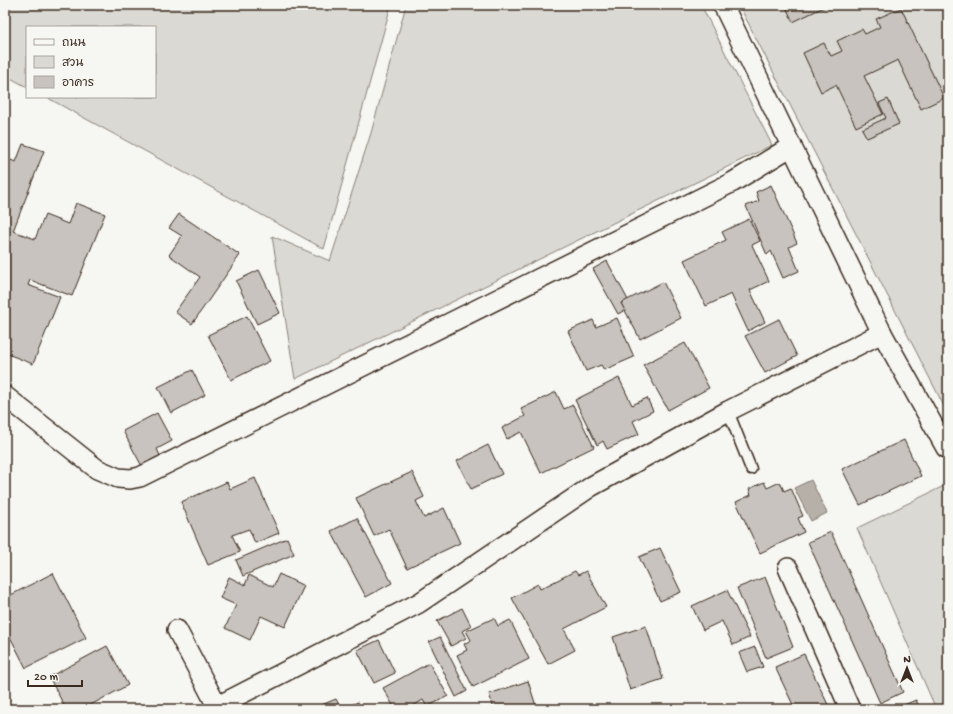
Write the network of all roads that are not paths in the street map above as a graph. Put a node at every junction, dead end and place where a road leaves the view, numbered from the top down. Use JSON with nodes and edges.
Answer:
{"nodes":[{"id":1,"x":723,"y":5,"type":"edge"},
{"id":2,"x":792,"y":146,"type":"junction"},
{"id":3,"x":882,"y":333,"type":"junction"},
{"id":4,"x":5,"y":396,"type":"edge"},
{"id":5,"x":728,"y":411,"type":"junction"},
{"id":6,"x":946,"y":448,"type":"dead end"},
{"id":7,"x":751,"y":469,"type":"dead end"},
{"id":8,"x":788,"y":568,"type":"dead end"},
{"id":9,"x":177,"y":630,"type":"dead end"},
{"id":10,"x":215,"y":708,"type":"edge"},
{"id":11,"x":850,"y":709,"type":"edge"}],
"edges":[{"from":1,"to":2,"type":"street"},
{"from":2,"to":3,"type":"street"},
{"from":2,"to":4,"type":"street"},
{"from":3,"to":5,"type":"street"},
{"from":3,"to":6,"type":"street"},
{"from":5,"to":7,"type":"lane"},
{"from":5,"to":10,"type":"street"},
{"from":8,"to":11,"type":"street"},
{"from":9,"to":10,"type":"street"}]}
